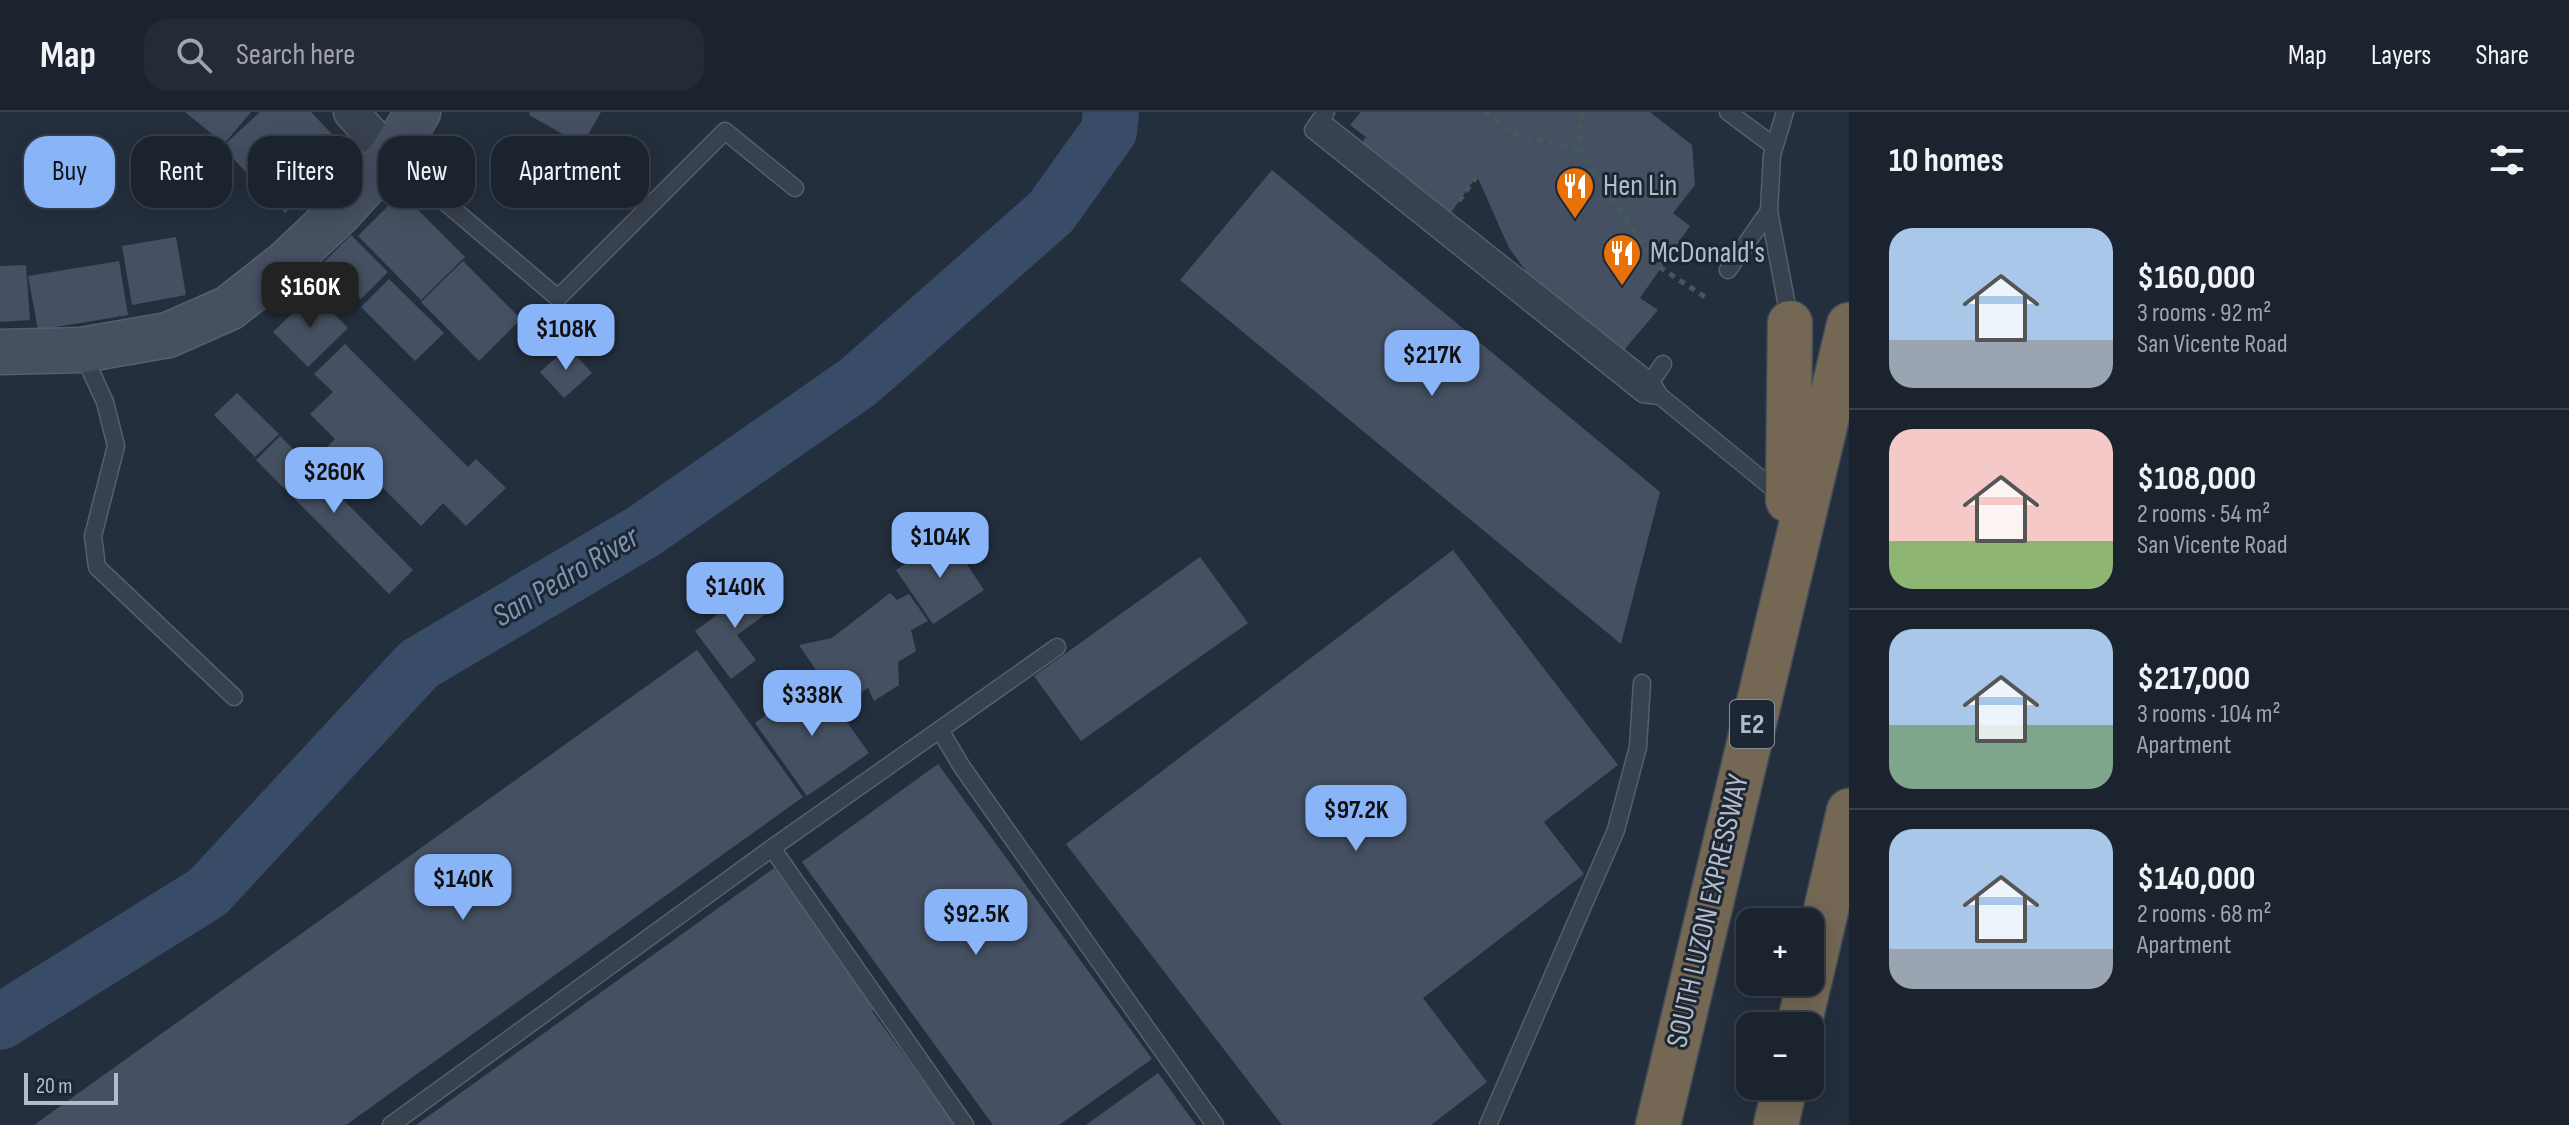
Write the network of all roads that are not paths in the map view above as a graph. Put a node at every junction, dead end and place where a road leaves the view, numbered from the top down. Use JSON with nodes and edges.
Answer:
{"nodes":[{"id":1,"x":351,"y":112,"type":"edge"},
{"id":2,"x":418,"y":112,"type":"edge"},
{"id":3,"x":1728,"y":112,"type":"edge"},
{"id":4,"x":1785,"y":112,"type":"edge"},
{"id":5,"x":1323,"y":116,"type":"edge"},
{"id":6,"x":403,"y":136,"type":"edge"},
{"id":7,"x":378,"y":142,"type":"edge"},
{"id":8,"x":1774,"y":146,"type":"junction"},
{"id":9,"x":378,"y":170,"type":"edge"},
{"id":10,"x":795,"y":188,"type":"dead end"},
{"id":11,"x":452,"y":208,"type":"edge"},
{"id":12,"x":1769,"y":211,"type":"junction"},
{"id":13,"x":1728,"y":270,"type":"dead end"},
{"id":14,"x":1790,"y":323,"type":"joint"},
{"id":15,"x":1849,"y":325,"type":"edge"},
{"id":16,"x":82,"y":350,"type":"junction"},
{"id":17,"x":0,"y":352,"type":"edge"},
{"id":18,"x":1663,"y":364,"type":"dead end"},
{"id":19,"x":1651,"y":390,"type":"junction"},
{"id":20,"x":1788,"y":501,"type":"junction"},
{"id":21,"x":1057,"y":647,"type":"dead end"},
{"id":22,"x":1766,"y":668,"type":"junction"},
{"id":23,"x":1642,"y":683,"type":"dead end"},
{"id":24,"x":234,"y":697,"type":"dead end"},
{"id":25,"x":940,"y":730,"type":"junction"},
{"id":26,"x":1847,"y":825,"type":"edge"},
{"id":27,"x":772,"y":848,"type":"junction"},
{"id":28,"x":1824,"y":922,"type":"edge"},
{"id":29,"x":1782,"y":1100,"type":"edge"},
{"id":30,"x":391,"y":1125,"type":"edge"},
{"id":31,"x":965,"y":1125,"type":"edge"},
{"id":32,"x":1215,"y":1125,"type":"edge"},
{"id":33,"x":1488,"y":1125,"type":"edge"},
{"id":34,"x":1658,"y":1125,"type":"edge"},
{"id":35,"x":1776,"y":1125,"type":"edge"}],
"edges":[{"from":1,"to":7,"type":"street"},
{"from":2,"to":6,"type":"main road"},
{"from":3,"to":8,"type":"lane"},
{"from":4,"to":8,"type":"lane"},
{"from":5,"to":19,"type":"lane"},
{"from":8,"to":12,"type":"lane"},
{"from":9,"to":16,"type":"main road"},
{"from":10,"to":11,"type":"lane"},
{"from":12,"to":13,"type":"lane"},
{"from":12,"to":14,"type":"lane"},
{"from":14,"to":20,"type":"highway"},
{"from":15,"to":22,"type":"highway","name":"SOUTH LUZON EXPRESSWAY","number":"E2"},
{"from":16,"to":17,"type":"main road"},
{"from":16,"to":24,"type":"lane"},
{"from":18,"to":19,"type":"lane"},
{"from":19,"to":20,"type":"lane"},
{"from":20,"to":22,"type":"highway"},
{"from":21,"to":25,"type":"lane"},
{"from":22,"to":34,"type":"highway","name":"SOUTH LUZON EXPRESSWAY","number":"E2"},
{"from":23,"to":33,"type":"lane"},
{"from":25,"to":27,"type":"lane"},
{"from":25,"to":32,"type":"lane"},
{"from":26,"to":28,"type":"highway"},
{"from":27,"to":30,"type":"lane"},
{"from":27,"to":31,"type":"lane"},
{"from":29,"to":35,"type":"highway"}]}
